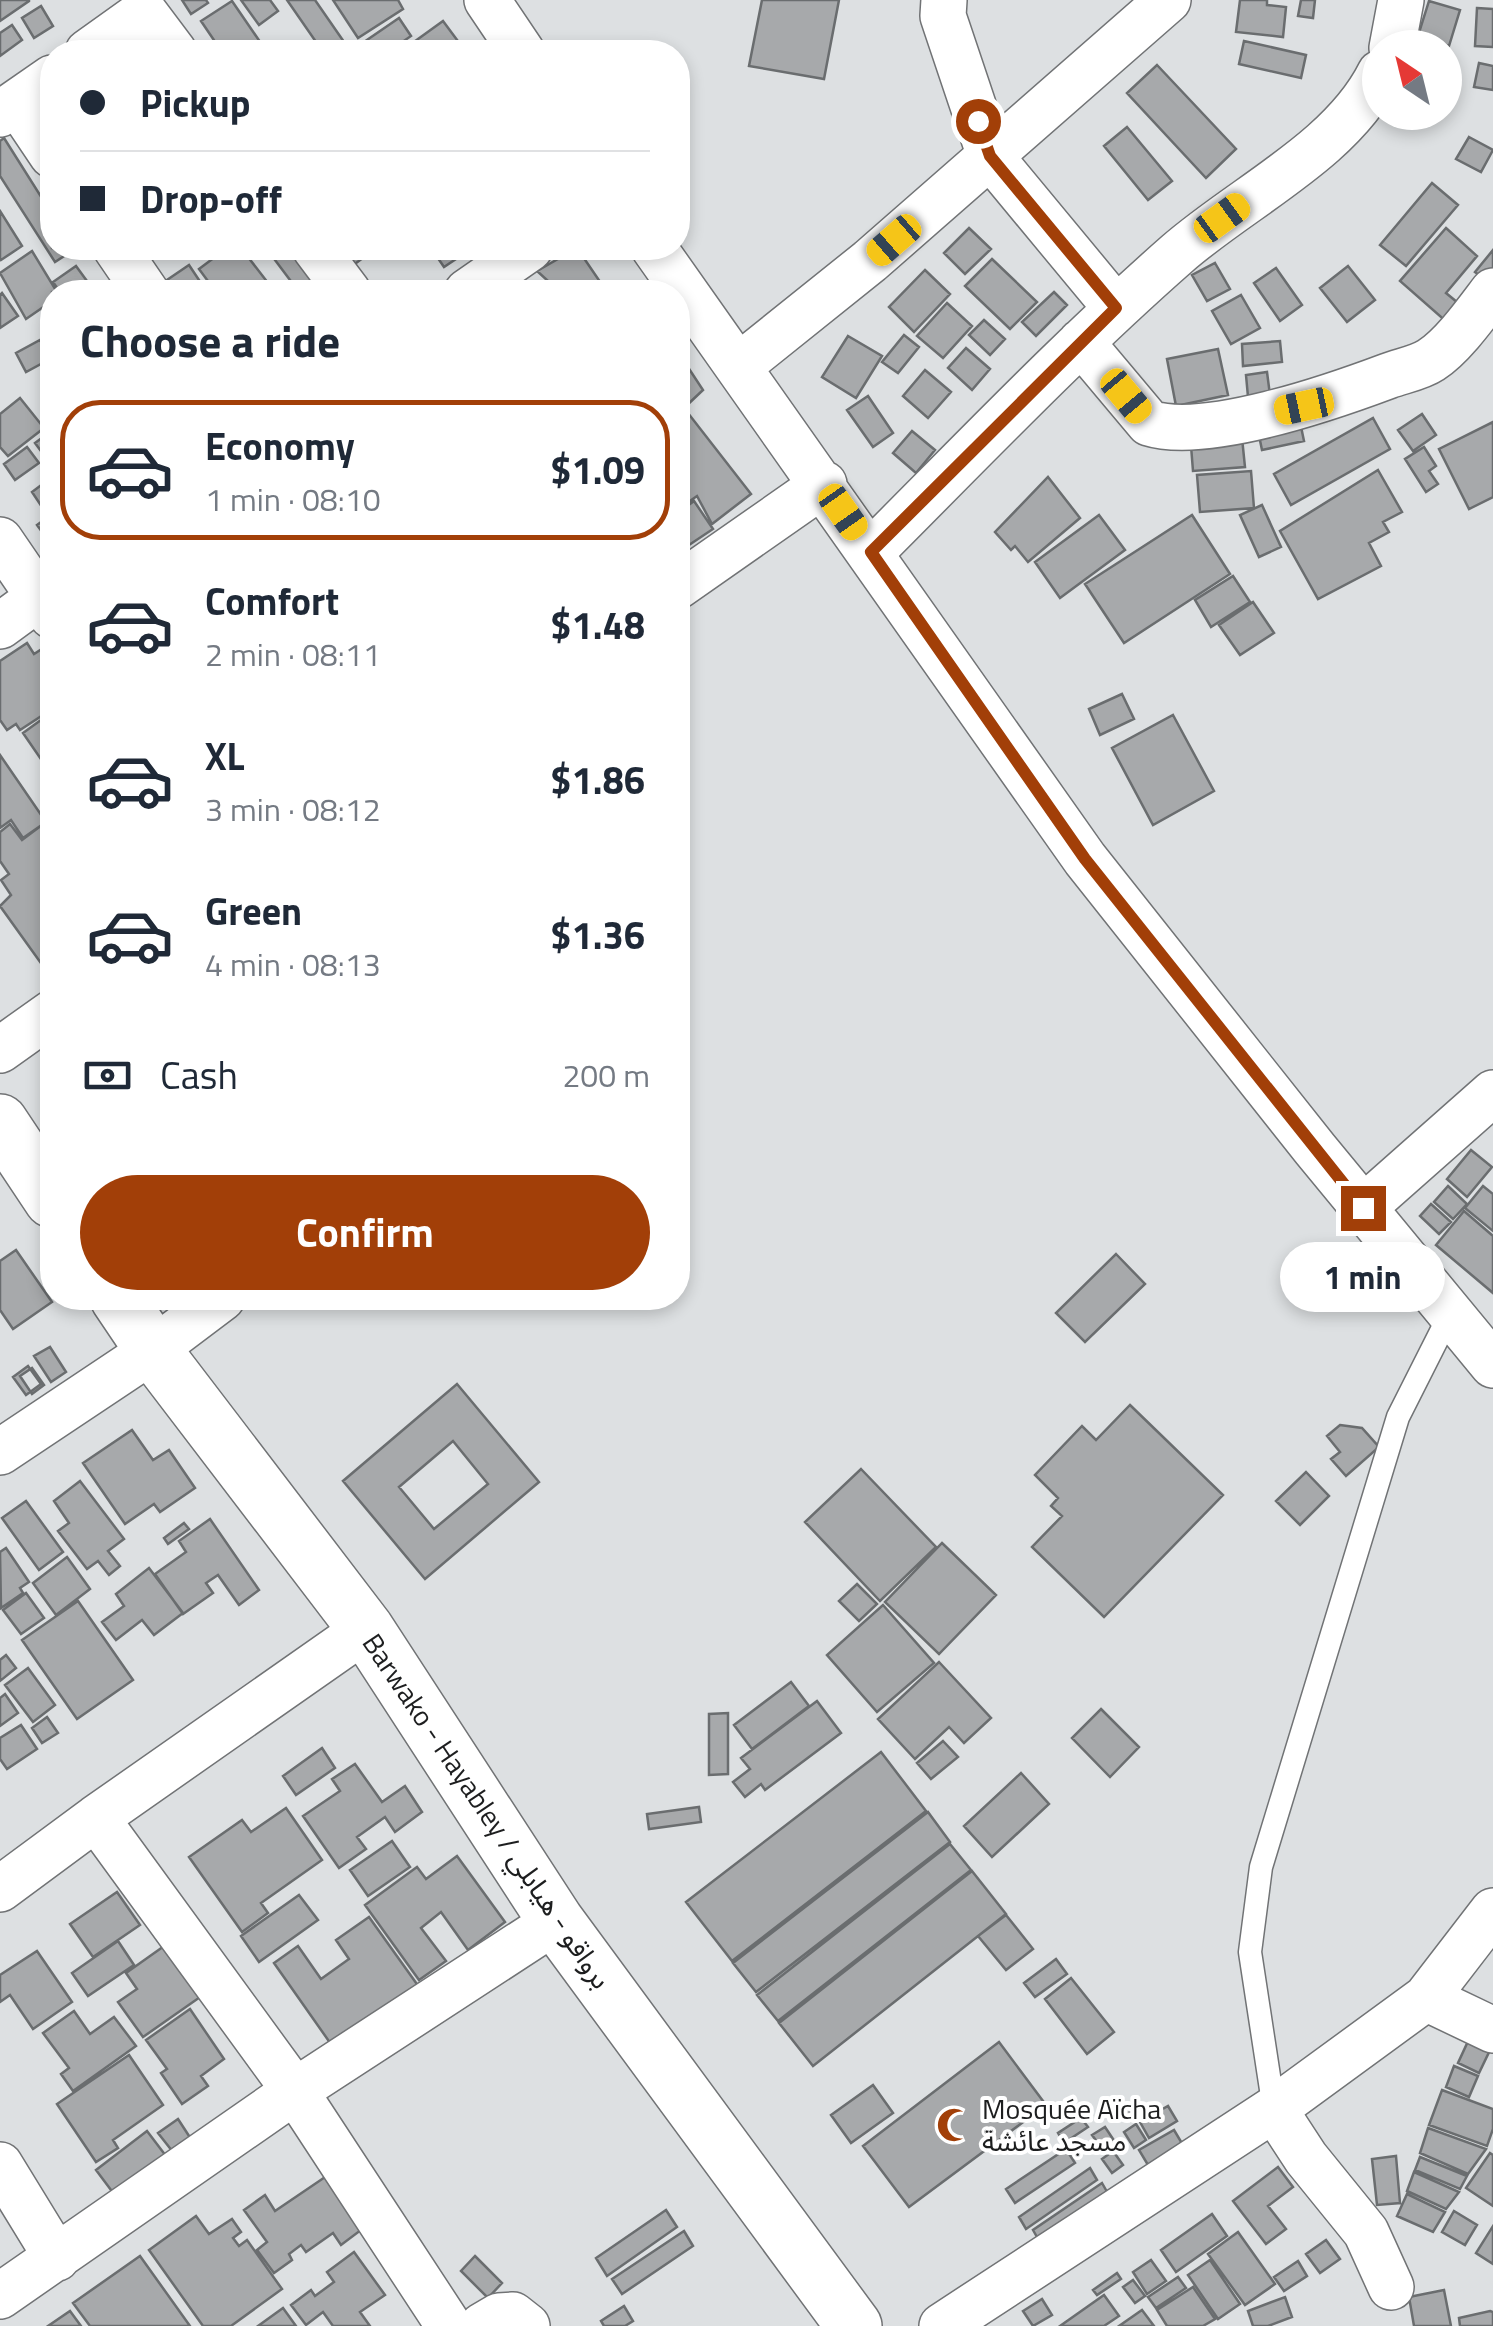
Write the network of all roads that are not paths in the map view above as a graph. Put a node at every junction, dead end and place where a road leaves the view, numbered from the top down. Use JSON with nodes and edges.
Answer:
{"nodes":[{"id":1,"x":487,"y":0,"type":"edge"},
{"id":2,"x":944,"y":0,"type":"edge"},
{"id":3,"x":1168,"y":0,"type":"edge"},
{"id":4,"x":1400,"y":0,"type":"edge"},
{"id":5,"x":140,"y":6,"type":"edge"},
{"id":6,"x":1395,"y":30,"type":"edge"},
{"id":7,"x":102,"y":40,"type":"edge"},
{"id":8,"x":165,"y":40,"type":"edge"},
{"id":9,"x":514,"y":40,"type":"edge"},
{"id":10,"x":23,"y":98,"type":"edge"},
{"id":11,"x":1362,"y":103,"type":"edge"},
{"id":12,"x":40,"y":131,"type":"edge"},
{"id":13,"x":990,"y":156,"type":"junction"},
{"id":14,"x":513,"y":260,"type":"edge"},
{"id":15,"x":484,"y":280,"type":"edge"},
{"id":16,"x":1493,"y":291,"type":"edge"},
{"id":17,"x":690,"y":298,"type":"edge"},
{"id":18,"x":1116,"y":308,"type":"junction"},
{"id":19,"x":1081,"y":342,"type":"junction"},
{"id":20,"x":739,"y":366,"type":"junction"},
{"id":21,"x":824,"y":484,"type":"junction"},
{"id":22,"x":0,"y":540,"type":"edge"},
{"id":23,"x":871,"y":552,"type":"junction"},
{"id":24,"x":690,"y":578,"type":"edge"},
{"id":25,"x":40,"y":591,"type":"edge"},
{"id":26,"x":40,"y":605,"type":"edge"},
{"id":27,"x":0,"y":626,"type":"edge"},
{"id":28,"x":40,"y":1022,"type":"edge"},
{"id":29,"x":0,"y":1050,"type":"edge"},
{"id":30,"x":1493,"y":1093,"type":"edge"},
{"id":31,"x":0,"y":1122,"type":"edge"},
{"id":32,"x":40,"y":1182,"type":"edge"},
{"id":33,"x":1363,"y":1208,"type":"junction"},
{"id":34,"x":126,"y":1310,"type":"edge"},
{"id":35,"x":206,"y":1310,"type":"edge"},
{"id":36,"x":1452,"y":1312,"type":"junction"},
{"id":37,"x":153,"y":1350,"type":"junction"},
{"id":38,"x":1493,"y":1365,"type":"edge"},
{"id":39,"x":0,"y":1452,"type":"edge"},
{"id":40,"x":366,"y":1629,"type":"junction"},
{"id":41,"x":96,"y":1818,"type":"junction"},
{"id":42,"x":0,"y":1890,"type":"edge"},
{"id":43,"x":1493,"y":1911,"type":"edge"},
{"id":44,"x":556,"y":1920,"type":"junction"},
{"id":45,"x":1426,"y":1998,"type":"junction"},
{"id":46,"x":1493,"y":2030,"type":"edge"},
{"id":47,"x":295,"y":2091,"type":"junction"},
{"id":48,"x":1274,"y":2109,"type":"junction"},
{"id":49,"x":0,"y":2166,"type":"edge"},
{"id":50,"x":58,"y":2258,"type":"junction"},
{"id":51,"x":1391,"y":2287,"type":"dead end"},
{"id":52,"x":0,"y":2296,"type":"edge"},
{"id":53,"x":449,"y":2326,"type":"edge"},
{"id":54,"x":482,"y":2326,"type":"edge"},
{"id":55,"x":527,"y":2326,"type":"edge"},
{"id":56,"x":854,"y":2326,"type":"edge"},
{"id":57,"x":942,"y":2326,"type":"edge"}],
"edges":[{"from":1,"to":9,"type":"street"},
{"from":2,"to":13,"type":"street"},
{"from":3,"to":13,"type":"street"},
{"from":4,"to":6,"type":"street"},
{"from":5,"to":7,"type":"street"},
{"from":5,"to":8,"type":"street"},
{"from":10,"to":12,"type":"street"},
{"from":11,"to":18,"type":"street"},
{"from":13,"to":18,"type":"street"},
{"from":13,"to":20,"type":"street"},
{"from":14,"to":15,"type":"street"},
{"from":16,"to":19,"type":"street"},
{"from":17,"to":20,"type":"street"},
{"from":18,"to":19,"type":"street"},
{"from":19,"to":23,"type":"street"},
{"from":20,"to":21,"type":"street"},
{"from":21,"to":23,"type":"street"},
{"from":21,"to":24,"type":"street"},
{"from":22,"to":25,"type":"street"},
{"from":23,"to":33,"type":"street"},
{"from":26,"to":27,"type":"street"},
{"from":28,"to":29,"type":"street"},
{"from":30,"to":33,"type":"street"},
{"from":31,"to":32,"type":"main road"},
{"from":33,"to":36,"type":"street"},
{"from":34,"to":37,"type":"main road","name":"Barwako - Hayabley / برواقو - هيابلي"},
{"from":35,"to":37,"type":"street"},
{"from":36,"to":38,"type":"street"},
{"from":36,"to":48,"type":"lane"},
{"from":37,"to":39,"type":"street"},
{"from":37,"to":40,"type":"main road","name":"Barwako - Hayabley / برواقو - هيابلي"},
{"from":40,"to":41,"type":"street"},
{"from":40,"to":44,"type":"main road","name":"Barwako - Hayabley / برواقو - هيابلي"},
{"from":41,"to":42,"type":"street"},
{"from":41,"to":47,"type":"street"},
{"from":43,"to":45,"type":"street"},
{"from":44,"to":47,"type":"street"},
{"from":44,"to":56,"type":"main road","name":"Barwako - Hayabley / برواقو - هيابلي"},
{"from":45,"to":46,"type":"street"},
{"from":45,"to":48,"type":"street"},
{"from":47,"to":50,"type":"street"},
{"from":47,"to":53,"type":"street"},
{"from":48,"to":51,"type":"street"},
{"from":48,"to":57,"type":"street"},
{"from":49,"to":50,"type":"street"},
{"from":50,"to":52,"type":"street"},
{"from":54,"to":55,"type":"street"}]}
